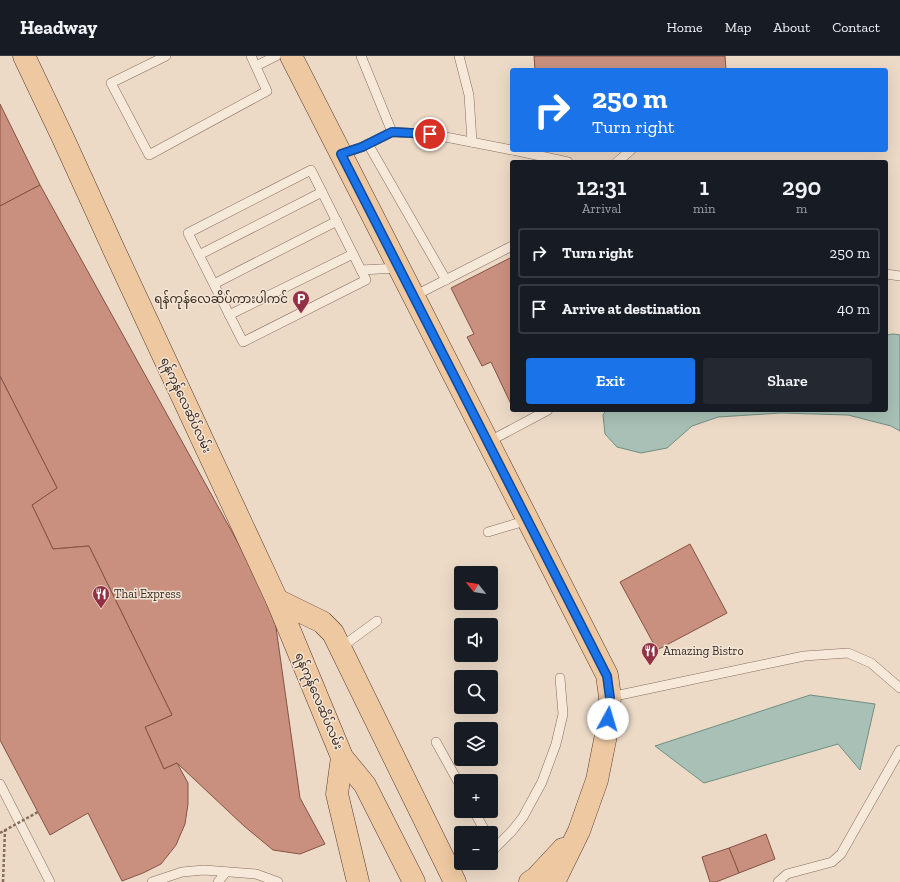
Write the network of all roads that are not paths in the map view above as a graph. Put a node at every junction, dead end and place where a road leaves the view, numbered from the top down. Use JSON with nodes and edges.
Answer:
{"nodes":[{"id":1,"x":24,"y":56,"type":"edge"},
{"id":2,"x":166,"y":56,"type":"edge"},
{"id":3,"x":251,"y":56,"type":"edge"},
{"id":4,"x":276,"y":56,"type":"edge"},
{"id":5,"x":291,"y":56,"type":"edge"},
{"id":6,"x":361,"y":56,"type":"edge"},
{"id":7,"x":459,"y":56,"type":"edge"},
{"id":8,"x":256,"y":66,"type":"junction"},
{"id":9,"x":392,"y":132,"type":"junction"},
{"id":10,"x":472,"y":142,"type":"junction"},
{"id":11,"x":368,"y":144,"type":"junction"},
{"id":12,"x":510,"y":149,"type":"edge"},
{"id":13,"x":522,"y":152,"type":"edge"},
{"id":14,"x":629,"y":152,"type":"edge"},
{"id":15,"x":341,"y":154,"type":"junction"},
{"id":16,"x":559,"y":160,"type":"edge"},
{"id":17,"x":619,"y":160,"type":"edge"},
{"id":18,"x":322,"y":192,"type":"junction"},
{"id":19,"x":337,"y":221,"type":"junction"},
{"id":20,"x":510,"y":247,"type":"edge"},
{"id":21,"x":353,"y":254,"type":"junction"},
{"id":22,"x":199,"y":255,"type":"junction"},
{"id":23,"x":400,"y":268,"type":"junction"},
{"id":24,"x":361,"y":270,"type":"junction"},
{"id":25,"x":888,"y":274,"type":"edge"},
{"id":26,"x":900,"y":276,"type":"edge"},
{"id":27,"x":446,"y":280,"type":"junction"},
{"id":28,"x":214,"y":284,"type":"junction"},
{"id":29,"x":414,"y":296,"type":"junction"},
{"id":30,"x":229,"y":316,"type":"junction"},
{"id":31,"x":544,"y":412,"type":"edge"},
{"id":32,"x":488,"y":442,"type":"junction"},
{"id":33,"x":528,"y":520,"type":"junction"},
{"id":34,"x":488,"y":532,"type":"dead end"},
{"id":35,"x":277,"y":600,"type":"junction"},
{"id":36,"x":377,"y":621,"type":"dead end"},
{"id":37,"x":340,"y":648,"type":"junction"},
{"id":38,"x":560,"y":678,"type":"dead end"},
{"id":39,"x":900,"y":688,"type":"edge"},
{"id":40,"x":610,"y":698,"type":"junction"},
{"id":41,"x":436,"y":742,"type":"dead end"},
{"id":42,"x":900,"y":750,"type":"edge"},
{"id":43,"x":342,"y":757,"type":"junction"},
{"id":44,"x":454,"y":774,"type":"edge"},
{"id":45,"x":0,"y":784,"type":"edge"},
{"id":46,"x":576,"y":834,"type":"junction"},
{"id":47,"x":498,"y":842,"type":"edge"},
{"id":48,"x":452,"y":871,"type":"edge"},
{"id":49,"x":226,"y":872,"type":"junction"},
{"id":50,"x":50,"y":882,"type":"edge"},
{"id":51,"x":152,"y":882,"type":"edge"},
{"id":52,"x":218,"y":882,"type":"edge"},
{"id":53,"x":278,"y":882,"type":"edge"},
{"id":54,"x":358,"y":882,"type":"edge"},
{"id":55,"x":414,"y":882,"type":"edge"},
{"id":56,"x":530,"y":882,"type":"edge"},
{"id":57,"x":554,"y":882,"type":"edge"},
{"id":58,"x":778,"y":882,"type":"edge"}],
"edges":[{"from":1,"to":35,"type":"main road","name":"ရန်ကုန်လေဆိပ်လမ်း"},
{"from":2,"to":8,"type":"lane"},
{"from":3,"to":8,"type":"lane"},
{"from":4,"to":8,"type":"lane"},
{"from":5,"to":15,"type":"main road"},
{"from":6,"to":9,"type":"lane"},
{"from":7,"to":10,"type":"lane"},
{"from":9,"to":10,"type":"lane"},
{"from":9,"to":11,"type":"lane"},
{"from":10,"to":12,"type":"lane"},
{"from":11,"to":15,"type":"lane"},
{"from":11,"to":27,"type":"lane"},
{"from":13,"to":16,"type":"lane"},
{"from":14,"to":17,"type":"lane"},
{"from":15,"to":23,"type":"main road"},
{"from":18,"to":19,"type":"lane"},
{"from":18,"to":22,"type":"lane"},
{"from":18,"to":22,"type":"lane"},
{"from":19,"to":21,"type":"lane"},
{"from":19,"to":28,"type":"lane"},
{"from":20,"to":27,"type":"lane"},
{"from":21,"to":24,"type":"lane"},
{"from":21,"to":30,"type":"lane"},
{"from":22,"to":28,"type":"lane"},
{"from":23,"to":24,"type":"lane"},
{"from":23,"to":29,"type":"main road"},
{"from":24,"to":30,"type":"lane"},
{"from":25,"to":26,"type":"lane"},
{"from":27,"to":29,"type":"lane"},
{"from":28,"to":30,"type":"lane"},
{"from":29,"to":32,"type":"main road"},
{"from":31,"to":32,"type":"lane"},
{"from":32,"to":33,"type":"main road"},
{"from":33,"to":34,"type":"lane"},
{"from":33,"to":40,"type":"main road"},
{"from":35,"to":37,"type":"main road"},
{"from":35,"to":43,"type":"main road","name":"ရန်ကုန်လေဆိပ်လမ်း"},
{"from":36,"to":37,"type":"lane"},
{"from":37,"to":48,"type":"main road"},
{"from":38,"to":47,"type":"lane"},
{"from":39,"to":40,"type":"lane"},
{"from":40,"to":46,"type":"main road"},
{"from":41,"to":44,"type":"lane"},
{"from":42,"to":58,"type":"lane"},
{"from":43,"to":54,"type":"main road","name":"ရန်ကုန်လေဆိပ်လမ်း"},
{"from":43,"to":55,"type":"main road","name":"ရန်ကုန်လေဆိပ်လမ်း"},
{"from":45,"to":50,"type":"lane"},
{"from":46,"to":56,"type":"main road"},
{"from":46,"to":57,"type":"main road"},
{"from":49,"to":51,"type":"lane"},
{"from":49,"to":52,"type":"lane"},
{"from":49,"to":53,"type":"lane"}]}
